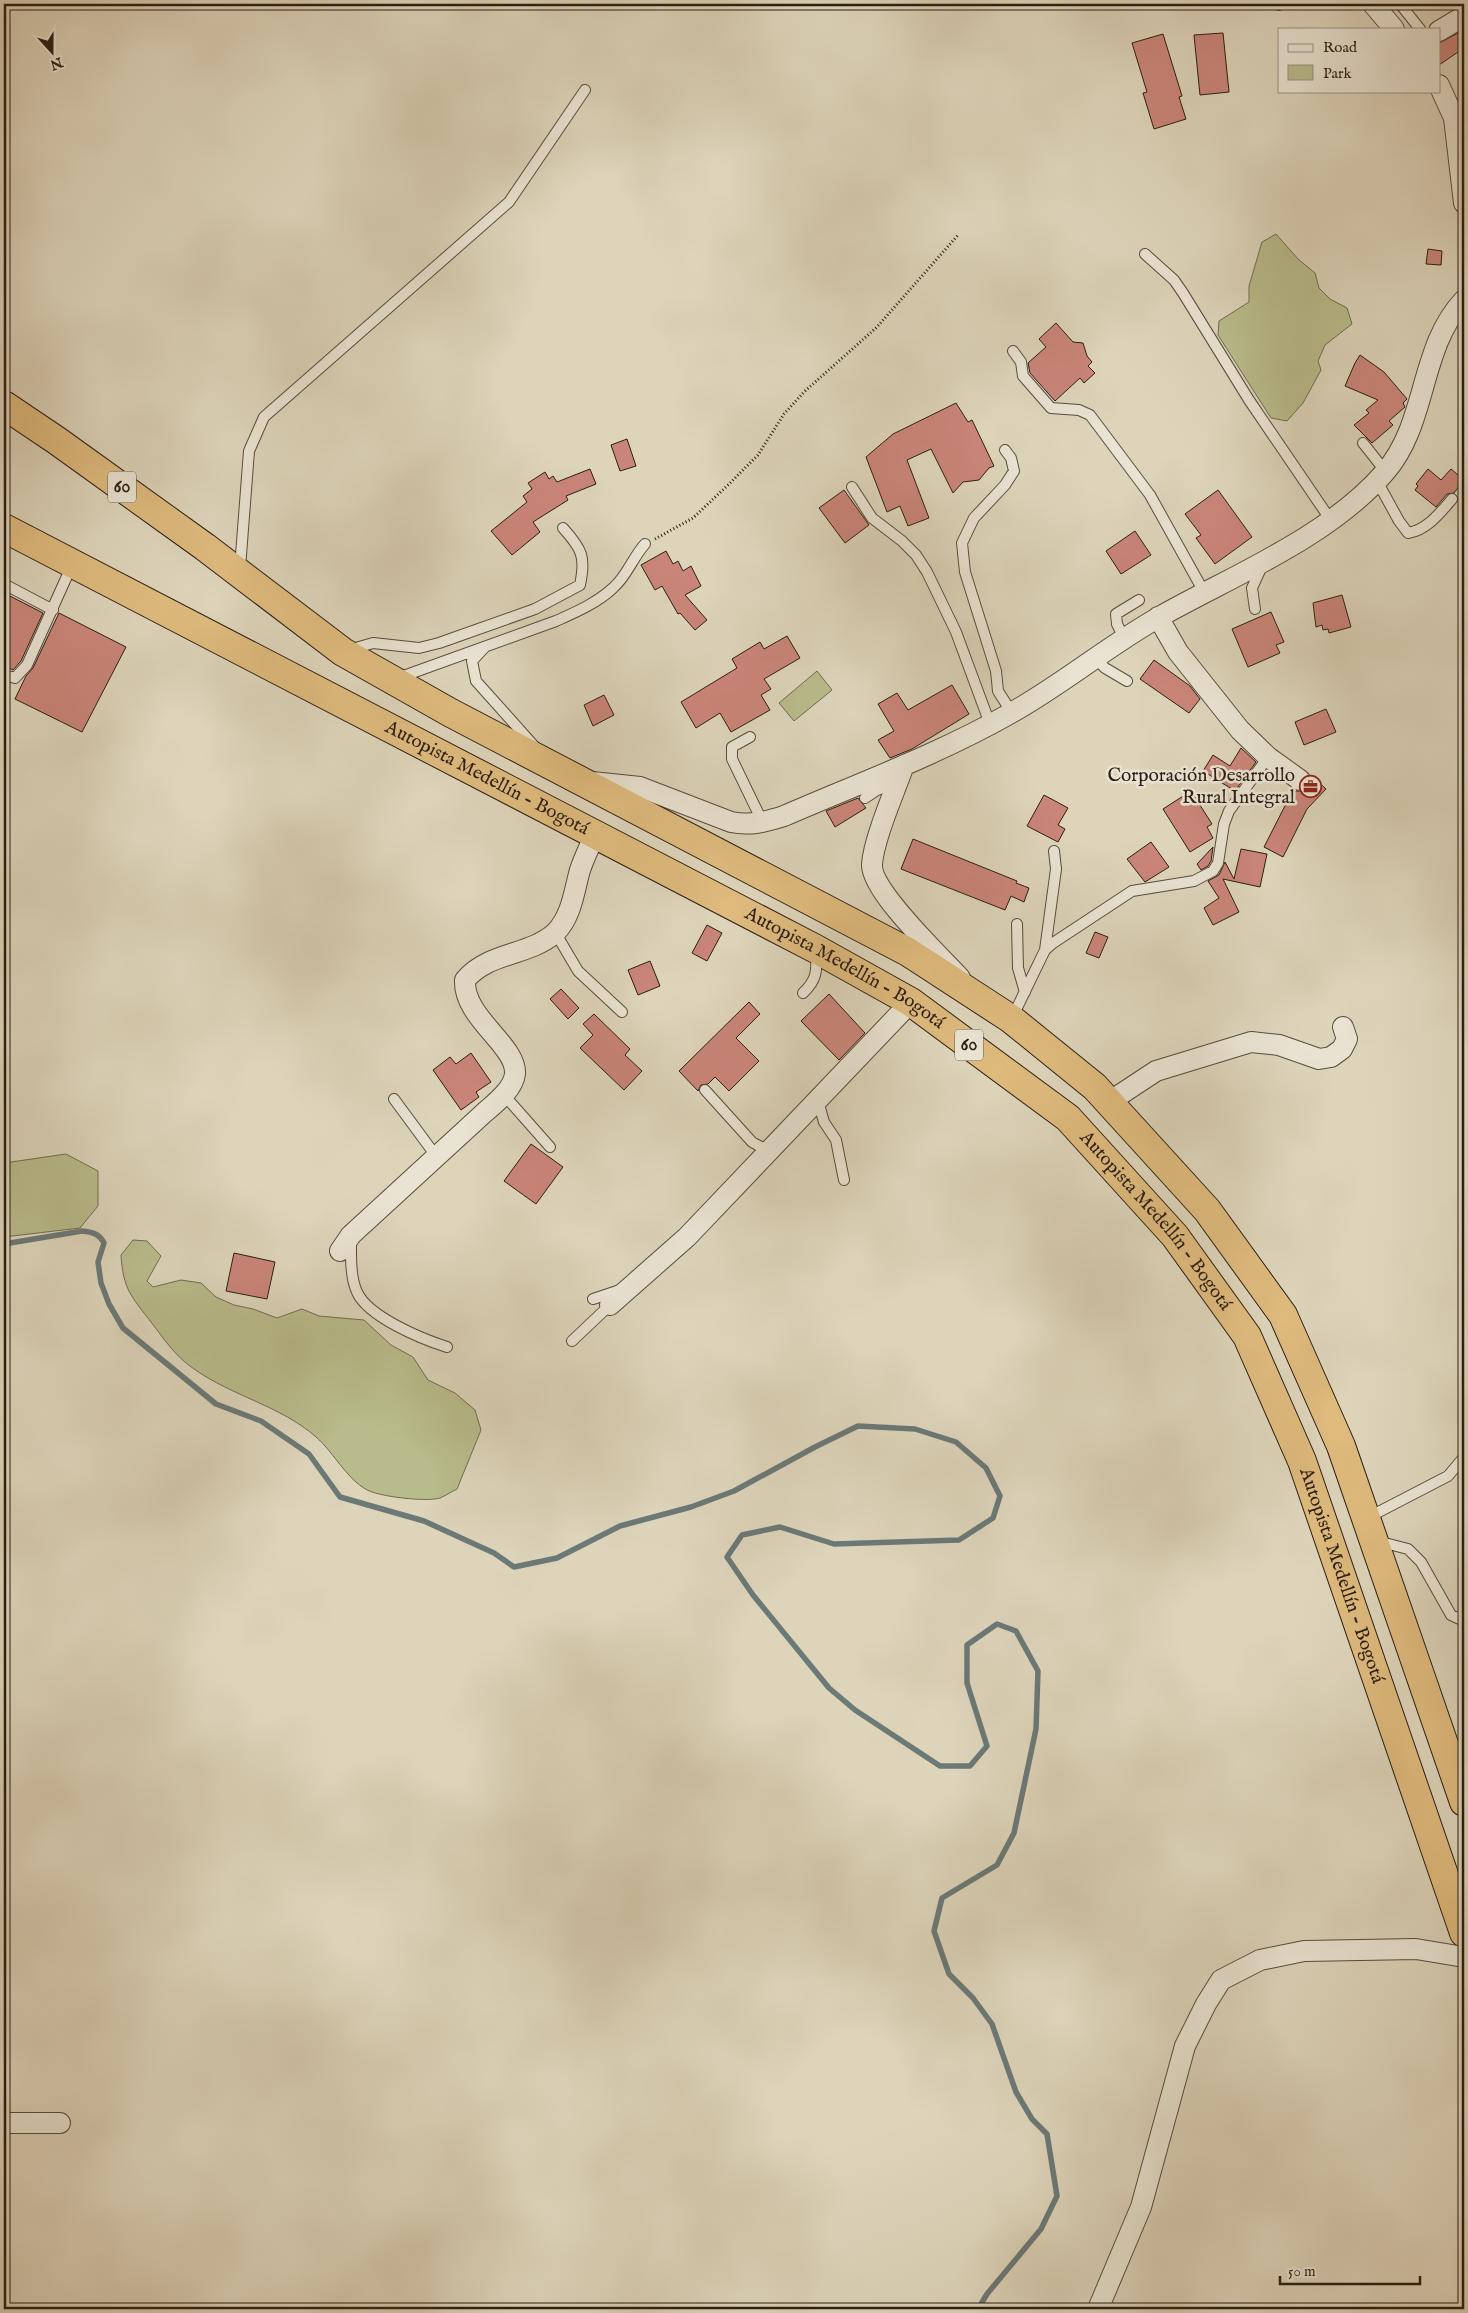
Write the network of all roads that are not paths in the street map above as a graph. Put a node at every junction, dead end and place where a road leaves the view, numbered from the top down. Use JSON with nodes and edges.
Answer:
{"nodes":[{"id":1,"x":1373,"y":4,"type":"edge"},
{"id":2,"x":1400,"y":4,"type":"edge"},
{"id":3,"x":1464,"y":16,"type":"edge"},
{"id":4,"x":1393,"y":28,"type":"edge"},
{"id":5,"x":1419,"y":28,"type":"edge"},
{"id":6,"x":1440,"y":30,"type":"edge"},
{"id":7,"x":1440,"y":87,"type":"edge"},
{"id":8,"x":585,"y":90,"type":"dead end"},
{"id":9,"x":1459,"y":116,"type":"edge"},
{"id":10,"x":1464,"y":204,"type":"edge"},
{"id":11,"x":1145,"y":254,"type":"dead end"},
{"id":12,"x":1464,"y":300,"type":"edge"},
{"id":13,"x":1014,"y":350,"type":"dead end"},
{"id":14,"x":4,"y":404,"type":"edge"},
{"id":15,"x":4,"y":413,"type":"edge"},
{"id":16,"x":56,"y":440,"type":"junction"},
{"id":17,"x":1362,"y":443,"type":"dead end"},
{"id":18,"x":1005,"y":450,"type":"dead end"},
{"id":19,"x":1381,"y":476,"type":"junction"},
{"id":20,"x":852,"y":487,"type":"dead end"},
{"id":21,"x":1452,"y":499,"type":"dead end"},
{"id":22,"x":1330,"y":519,"type":"junction"},
{"id":23,"x":4,"y":520,"type":"edge"},
{"id":24,"x":4,"y":528,"type":"edge"},
{"id":25,"x":563,"y":528,"type":"dead end"},
{"id":26,"x":34,"y":544,"type":"junction"},
{"id":27,"x":645,"y":544,"type":"road end"},
{"id":28,"x":1266,"y":559,"type":"junction"},
{"id":29,"x":73,"y":564,"type":"junction"},
{"id":30,"x":239,"y":572,"type":"junction"},
{"id":31,"x":4,"y":584,"type":"edge"},
{"id":32,"x":1204,"y":592,"type":"junction"},
{"id":33,"x":1139,"y":600,"type":"dead end"},
{"id":34,"x":1255,"y":609,"type":"dead end"},
{"id":35,"x":53,"y":610,"type":"junction"},
{"id":36,"x":1158,"y":617,"type":"junction"},
{"id":37,"x":1124,"y":638,"type":"junction"},
{"id":38,"x":486,"y":646,"type":"junction"},
{"id":39,"x":344,"y":652,"type":"junction"},
{"id":40,"x":1095,"y":658,"type":"junction"},
{"id":41,"x":4,"y":675,"type":"edge"},
{"id":42,"x":392,"y":681,"type":"junction"},
{"id":43,"x":1127,"y":681,"type":"dead end"},
{"id":44,"x":1012,"y":713,"type":"junction"},
{"id":45,"x":990,"y":724,"type":"junction"},
{"id":46,"x":750,"y":737,"type":"dead end"},
{"id":47,"x":1268,"y":757,"type":"junction"},
{"id":48,"x":546,"y":762,"type":"junction"},
{"id":49,"x":901,"y":774,"type":"junction"},
{"id":50,"x":1300,"y":780,"type":"dead end"},
{"id":51,"x":581,"y":781,"type":"junction"},
{"id":52,"x":866,"y":798,"type":"dead end"},
{"id":53,"x":763,"y":823,"type":"junction"},
{"id":54,"x":595,"y":834,"type":"junction"},
{"id":55,"x":1054,"y":851,"type":"dead end"},
{"id":56,"x":1017,"y":924,"type":"dead end"},
{"id":57,"x":555,"y":932,"type":"junction"},
{"id":58,"x":816,"y":949,"type":"junction"},
{"id":59,"x":1045,"y":950,"type":"junction"},
{"id":60,"x":970,"y":991,"type":"junction"},
{"id":61,"x":1025,"y":992,"type":"junction"},
{"id":62,"x":803,"y":993,"type":"dead end"},
{"id":63,"x":911,"y":1002,"type":"junction"},
{"id":64,"x":622,"y":1012,"type":"dead end"},
{"id":65,"x":1011,"y":1019,"type":"junction"},
{"id":66,"x":1343,"y":1027,"type":"dead end"},
{"id":67,"x":705,"y":1090,"type":"dead end"},
{"id":68,"x":504,"y":1095,"type":"junction"},
{"id":69,"x":394,"y":1099,"type":"dead end"},
{"id":70,"x":818,"y":1101,"type":"junction"},
{"id":71,"x":1110,"y":1102,"type":"junction"},
{"id":72,"x":550,"y":1147,"type":"dead end"},
{"id":73,"x":770,"y":1152,"type":"junction"},
{"id":74,"x":436,"y":1156,"type":"junction"},
{"id":75,"x":844,"y":1180,"type":"dead end"},
{"id":76,"x":345,"y":1243,"type":"joint"},
{"id":77,"x":601,"y":1302,"type":"joint"},
{"id":78,"x":572,"y":1341,"type":"dead end"},
{"id":79,"x":447,"y":1347,"type":"dead end"},
{"id":80,"x":1464,"y":1457,"type":"edge"},
{"id":81,"x":1370,"y":1531,"type":"junction"},
{"id":82,"x":1464,"y":1621,"type":"edge"},
{"id":83,"x":1457,"y":1765,"type":"edge"},
{"id":84,"x":1464,"y":1802,"type":"edge"},
{"id":85,"x":1464,"y":1933,"type":"edge"},
{"id":86,"x":1464,"y":1958,"type":"edge"},
{"id":87,"x":4,"y":2123,"type":"edge"},
{"id":88,"x":60,"y":2123,"type":"dead end"},
{"id":89,"x":1098,"y":2309,"type":"edge"}],
"edges":[{"from":1,"to":4,"type":"street"},
{"from":2,"to":5,"type":"lane"},
{"from":3,"to":6,"type":"street"},
{"from":7,"to":9,"type":"street"},
{"from":8,"to":30,"type":"lane"},
{"from":9,"to":10,"type":"street"},
{"from":11,"to":22,"type":"lane"},
{"from":12,"to":19,"type":"street"},
{"from":13,"to":32,"type":"lane"},
{"from":14,"to":16,"type":"highway","number":"60"},
{"from":15,"to":16,"type":"highway"},
{"from":16,"to":30,"type":"highway","number":"60"},
{"from":17,"to":19,"type":"lane"},
{"from":18,"to":44,"type":"lane"},
{"from":19,"to":21,"type":"lane"},
{"from":19,"to":22,"type":"street"},
{"from":20,"to":45,"type":"lane"},
{"from":22,"to":28,"type":"street"},
{"from":23,"to":26,"type":"highway"},
{"from":24,"to":26,"type":"highway","name":"Autopista Medellín - Bogotá","number":"60"},
{"from":25,"to":39,"type":"lane"},
{"from":26,"to":29,"type":"highway","name":"Autopista Medellín - Bogotá","number":"60"},
{"from":27,"to":38,"type":"lane"},
{"from":28,"to":32,"type":"street"},
{"from":28,"to":34,"type":"lane"},
{"from":29,"to":35,"type":"lane"},
{"from":29,"to":54,"type":"highway","name":"Autopista Medellín - Bogotá","number":"60"},
{"from":30,"to":39,"type":"highway","number":"60"},
{"from":31,"to":35,"type":"lane"},
{"from":32,"to":36,"type":"street"},
{"from":33,"to":37,"type":"lane"},
{"from":35,"to":41,"type":"lane"},
{"from":36,"to":37,"type":"street"},
{"from":36,"to":47,"type":"street"},
{"from":37,"to":40,"type":"street"},
{"from":38,"to":42,"type":"lane"},
{"from":38,"to":48,"type":"lane"},
{"from":39,"to":42,"type":"highway","number":"60"},
{"from":40,"to":43,"type":"lane"},
{"from":40,"to":44,"type":"street"},
{"from":42,"to":48,"type":"highway","number":"60"},
{"from":44,"to":45,"type":"street"},
{"from":45,"to":49,"type":"street"},
{"from":46,"to":53,"type":"lane"},
{"from":47,"to":50,"type":"street"},
{"from":47,"to":59,"type":"lane"},
{"from":48,"to":51,"type":"highway","number":"60"},
{"from":49,"to":52,"type":"lane"},
{"from":49,"to":53,"type":"street"},
{"from":49,"to":60,"type":"street"},
{"from":51,"to":53,"type":"street"},
{"from":51,"to":60,"type":"highway","number":"60"},
{"from":54,"to":57,"type":"street"},
{"from":54,"to":58,"type":"highway","name":"Autopista Medellín - Bogotá","number":"60"},
{"from":55,"to":59,"type":"lane"},
{"from":56,"to":61,"type":"lane"},
{"from":57,"to":64,"type":"lane"},
{"from":57,"to":68,"type":"street"},
{"from":58,"to":62,"type":"lane"},
{"from":58,"to":63,"type":"highway","name":"Autopista Medellín - Bogotá","number":"60"},
{"from":59,"to":61,"type":"lane"},
{"from":60,"to":65,"type":"highway","number":"60"},
{"from":61,"to":65,"type":"lane"},
{"from":63,"to":70,"type":"street"},
{"from":63,"to":85,"type":"highway","name":"Autopista Medellín - Bogotá","number":"60"},
{"from":65,"to":71,"type":"highway","number":"60"},
{"from":66,"to":71,"type":"street"},
{"from":67,"to":73,"type":"lane"},
{"from":68,"to":72,"type":"lane"},
{"from":68,"to":74,"type":"street"},
{"from":69,"to":74,"type":"lane"},
{"from":70,"to":73,"type":"street"},
{"from":70,"to":75,"type":"lane"},
{"from":71,"to":81,"type":"highway","number":"60"},
{"from":73,"to":77,"type":"street"},
{"from":74,"to":76,"type":"street"},
{"from":76,"to":79,"type":"lane"},
{"from":77,"to":78,"type":"lane"},
{"from":80,"to":81,"type":"lane"},
{"from":81,"to":82,"type":"lane"},
{"from":81,"to":83,"type":"highway","number":"60"},
{"from":83,"to":84,"type":"highway","number":"60"},
{"from":86,"to":89,"type":"street"},
{"from":87,"to":88,"type":"street"}]}
